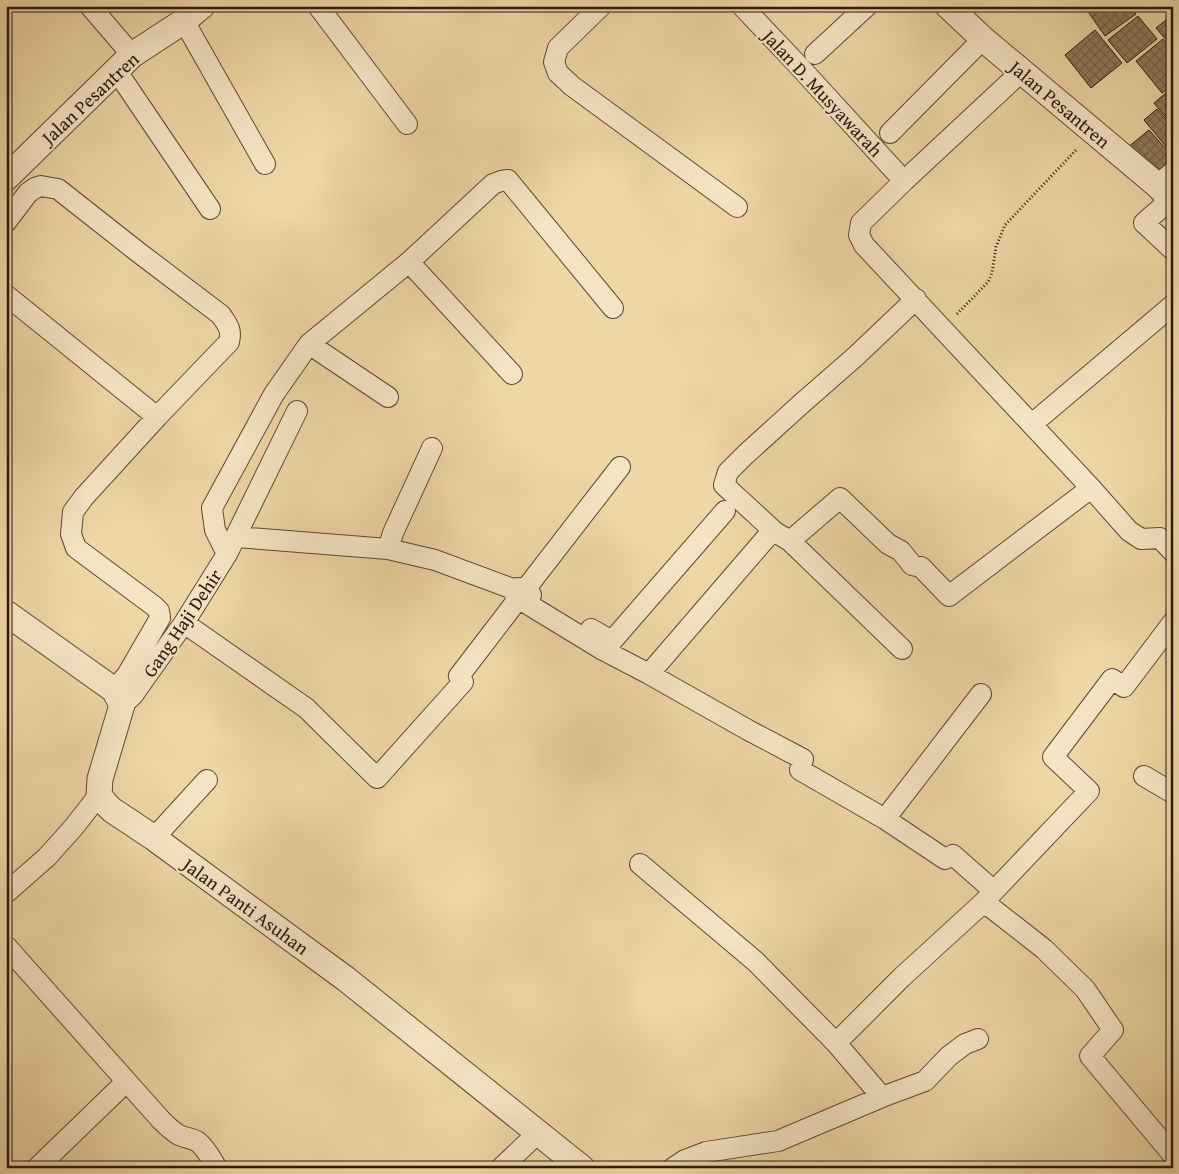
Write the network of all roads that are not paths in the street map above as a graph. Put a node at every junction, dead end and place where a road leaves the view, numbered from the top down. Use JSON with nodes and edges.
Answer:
{"nodes":[{"id":1,"x":90,"y":6,"type":"edge"},
{"id":2,"x":318,"y":6,"type":"edge"},
{"id":3,"x":601,"y":6,"type":"edge"},
{"id":4,"x":742,"y":6,"type":"edge"},
{"id":5,"x":867,"y":6,"type":"edge"},
{"id":6,"x":954,"y":8,"type":"edge"},
{"id":7,"x":193,"y":14,"type":"edge"},
{"id":8,"x":983,"y":39,"type":"junction"},
{"id":9,"x":815,"y":54,"type":"dead end"},
{"id":10,"x":124,"y":62,"type":"junction"},
{"id":11,"x":1022,"y":71,"type":"junction"},
{"id":12,"x":407,"y":124,"type":"dead end"},
{"id":13,"x":890,"y":133,"type":"dead end"},
{"id":14,"x":265,"y":164,"type":"dead end"},
{"id":15,"x":6,"y":178,"type":"edge"},
{"id":16,"x":904,"y":181,"type":"junction"},
{"id":17,"x":1168,"y":189,"type":"edge"},
{"id":18,"x":737,"y":207,"type":"dead end"},
{"id":19,"x":210,"y":209,"type":"dead end"},
{"id":20,"x":6,"y":222,"type":"edge"},
{"id":21,"x":1173,"y":250,"type":"edge"},
{"id":22,"x":408,"y":262,"type":"junction"},
{"id":23,"x":6,"y":295,"type":"edge"},
{"id":24,"x":916,"y":299,"type":"junction"},
{"id":25,"x":1173,"y":305,"type":"edge"},
{"id":26,"x":613,"y":308,"type":"dead end"},
{"id":27,"x":309,"y":344,"type":"junction"},
{"id":28,"x":512,"y":374,"type":"dead end"},
{"id":29,"x":388,"y":398,"type":"dead end"},
{"id":30,"x":297,"y":411,"type":"dead end"},
{"id":31,"x":157,"y":417,"type":"junction"},
{"id":32,"x":1032,"y":424,"type":"junction"},
{"id":33,"x":432,"y":448,"type":"dead end"},
{"id":34,"x":620,"y":467,"type":"dead end"},
{"id":35,"x":1091,"y":488,"type":"junction"},
{"id":36,"x":725,"y":511,"type":"dead end"},
{"id":37,"x":782,"y":537,"type":"junction"},
{"id":38,"x":232,"y":545,"type":"junction"},
{"id":39,"x":388,"y":549,"type":"junction"},
{"id":40,"x":1173,"y":552,"type":"edge"},
{"id":41,"x":517,"y":592,"type":"junction"},
{"id":42,"x":6,"y":613,"type":"edge"},
{"id":43,"x":184,"y":622,"type":"junction"},
{"id":44,"x":1173,"y":622,"type":"edge"},
{"id":45,"x":902,"y":649,"type":"dead end"},
{"id":46,"x":649,"y":674,"type":"junction"},
{"id":47,"x":981,"y":694,"type":"dead end"},
{"id":48,"x":118,"y":698,"type":"junction"},
{"id":49,"x":1144,"y":776,"type":"dead end"},
{"id":50,"x":207,"y":780,"type":"dead end"},
{"id":51,"x":1173,"y":793,"type":"edge"},
{"id":52,"x":99,"y":795,"type":"junction"},
{"id":53,"x":885,"y":819,"type":"junction"},
{"id":54,"x":154,"y":838,"type":"junction"},
{"id":55,"x":640,"y":864,"type":"dead end"},
{"id":56,"x":6,"y":893,"type":"edge"},
{"id":57,"x":989,"y":897,"type":"junction"},
{"id":58,"x":6,"y":946,"type":"edge"},
{"id":59,"x":978,"y":1039,"type":"dead end"},
{"id":60,"x":836,"y":1043,"type":"junction"},
{"id":61,"x":126,"y":1082,"type":"junction"},
{"id":62,"x":882,"y":1097,"type":"junction"},
{"id":63,"x":539,"y":1132,"type":"junction"},
{"id":64,"x":1173,"y":1155,"type":"edge"},
{"id":65,"x":37,"y":1168,"type":"edge"},
{"id":66,"x":218,"y":1168,"type":"edge"},
{"id":67,"x":501,"y":1168,"type":"edge"},
{"id":68,"x":582,"y":1168,"type":"edge"},
{"id":69,"x":672,"y":1168,"type":"edge"}],
"edges":[{"from":1,"to":10,"type":"street"},
{"from":2,"to":12,"type":"street"},
{"from":3,"to":18,"type":"street"},
{"from":4,"to":16,"type":"street","name":"Jalan D. Musyawarah"},
{"from":5,"to":9,"type":"street"},
{"from":6,"to":8,"type":"street","name":"Jalan Pesantren"},
{"from":7,"to":10,"type":"street","name":"Jalan Pesantren"},
{"from":7,"to":14,"type":"street"},
{"from":8,"to":11,"type":"street","name":"Jalan Pesantren"},
{"from":8,"to":13,"type":"street"},
{"from":10,"to":15,"type":"street","name":"Jalan Pesantren"},
{"from":10,"to":19,"type":"street"},
{"from":11,"to":16,"type":"street"},
{"from":11,"to":17,"type":"street","name":"Jalan Pesantren"},
{"from":16,"to":24,"type":"street"},
{"from":17,"to":21,"type":"street"},
{"from":20,"to":31,"type":"street"},
{"from":22,"to":26,"type":"street"},
{"from":22,"to":27,"type":"street"},
{"from":22,"to":28,"type":"street"},
{"from":23,"to":31,"type":"street"},
{"from":24,"to":32,"type":"street"},
{"from":24,"to":37,"type":"street"},
{"from":25,"to":32,"type":"street"},
{"from":27,"to":29,"type":"street"},
{"from":27,"to":38,"type":"street"},
{"from":30,"to":38,"type":"street","name":"Gang Haji Dehir"},
{"from":31,"to":48,"type":"street"},
{"from":32,"to":35,"type":"street"},
{"from":33,"to":39,"type":"street"},
{"from":34,"to":41,"type":"street"},
{"from":35,"to":37,"type":"street"},
{"from":35,"to":40,"type":"street"},
{"from":36,"to":41,"type":"street"},
{"from":37,"to":45,"type":"street"},
{"from":37,"to":46,"type":"street"},
{"from":38,"to":39,"type":"street"},
{"from":38,"to":43,"type":"street","name":"Gang Haji Dehir"},
{"from":39,"to":41,"type":"street"},
{"from":41,"to":43,"type":"street"},
{"from":41,"to":46,"type":"street"},
{"from":42,"to":48,"type":"street"},
{"from":43,"to":48,"type":"street","name":"Gang Haji Dehir"},
{"from":44,"to":57,"type":"street"},
{"from":46,"to":53,"type":"street"},
{"from":47,"to":53,"type":"street"},
{"from":48,"to":52,"type":"street"},
{"from":49,"to":51,"type":"street"},
{"from":50,"to":54,"type":"street"},
{"from":52,"to":54,"type":"street","name":"Jalan Panti Asuhan"},
{"from":52,"to":56,"type":"street"},
{"from":53,"to":57,"type":"street"},
{"from":54,"to":63,"type":"street","name":"Jalan Panti Asuhan"},
{"from":55,"to":60,"type":"street"},
{"from":57,"to":60,"type":"street"},
{"from":57,"to":64,"type":"street"},
{"from":58,"to":61,"type":"street"},
{"from":59,"to":62,"type":"street"},
{"from":60,"to":62,"type":"street"},
{"from":61,"to":65,"type":"street"},
{"from":61,"to":66,"type":"street"},
{"from":62,"to":69,"type":"street"},
{"from":63,"to":67,"type":"street"},
{"from":63,"to":68,"type":"street","name":"Jalan Panti Asuhan"}]}
